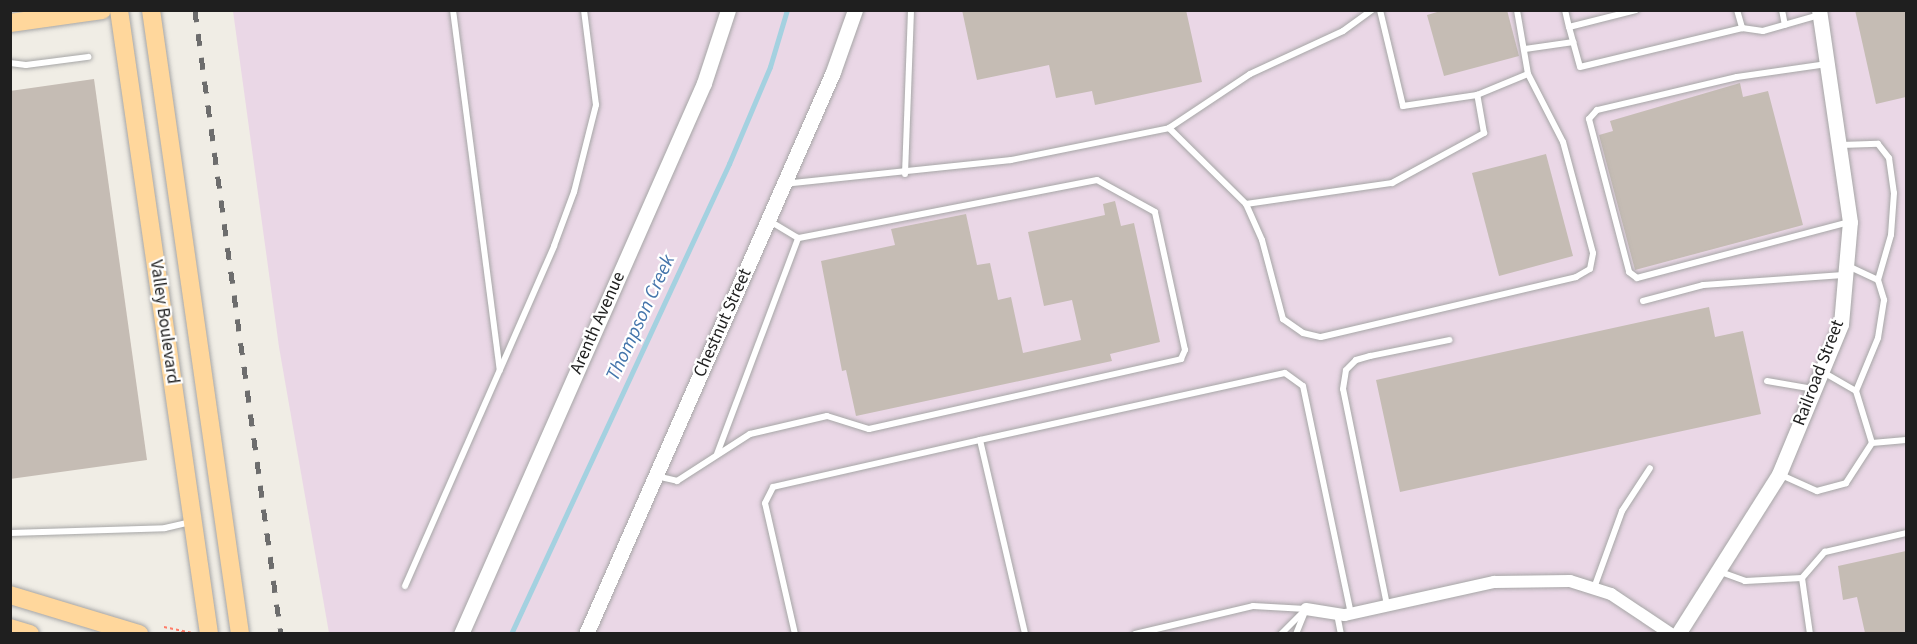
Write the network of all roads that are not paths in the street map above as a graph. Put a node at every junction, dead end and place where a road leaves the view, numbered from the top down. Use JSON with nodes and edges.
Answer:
{"nodes":[{"id":1,"x":102,"y":10,"type":"edge"},
{"id":2,"x":119,"y":10,"type":"edge"},
{"id":3,"x":151,"y":10,"type":"edge"},
{"id":4,"x":453,"y":10,"type":"edge"},
{"id":5,"x":584,"y":10,"type":"edge"},
{"id":6,"x":728,"y":10,"type":"edge"},
{"id":7,"x":855,"y":10,"type":"edge"},
{"id":8,"x":911,"y":10,"type":"edge"},
{"id":9,"x":1372,"y":10,"type":"edge"},
{"id":10,"x":1380,"y":10,"type":"edge"},
{"id":11,"x":1516,"y":10,"type":"edge"},
{"id":12,"x":1565,"y":10,"type":"edge"},
{"id":13,"x":1636,"y":10,"type":"edge"},
{"id":14,"x":1737,"y":10,"type":"edge"},
{"id":15,"x":1782,"y":10,"type":"edge"},
{"id":16,"x":1819,"y":13,"type":"edge"},
{"id":17,"x":10,"y":23,"type":"edge"},
{"id":18,"x":1785,"y":25,"type":"junction"},
{"id":19,"x":1569,"y":27,"type":"junction"},
{"id":20,"x":1742,"y":27,"type":"junction"},
{"id":21,"x":1573,"y":42,"type":"junction"},
{"id":22,"x":1526,"y":50,"type":"junction"},
{"id":23,"x":88,"y":57,"type":"dead end"},
{"id":24,"x":10,"y":63,"type":"edge"},
{"id":25,"x":1828,"y":64,"type":"junction"},
{"id":26,"x":1528,"y":74,"type":"junction"},
{"id":27,"x":1477,"y":95,"type":"junction"},
{"id":28,"x":1169,"y":128,"type":"junction"},
{"id":29,"x":1839,"y":145,"type":"junction"},
{"id":30,"x":905,"y":174,"type":"junction"},
{"id":31,"x":784,"y":184,"type":"junction"},
{"id":32,"x":1246,"y":204,"type":"junction"},
{"id":33,"x":768,"y":220,"type":"junction"},
{"id":34,"x":1850,"y":222,"type":"junction"},
{"id":35,"x":798,"y":238,"type":"junction"},
{"id":36,"x":1847,"y":270,"type":"junction"},
{"id":37,"x":1878,"y":280,"type":"junction"},
{"id":38,"x":1643,"y":301,"type":"dead end"},
{"id":39,"x":1449,"y":340,"type":"dead end"},
{"id":40,"x":500,"y":370,"type":"junction"},
{"id":41,"x":1822,"y":372,"type":"junction"},
{"id":42,"x":1767,"y":381,"type":"dead end"},
{"id":43,"x":1815,"y":389,"type":"junction"},
{"id":44,"x":1856,"y":391,"type":"junction"},
{"id":45,"x":980,"y":440,"type":"junction"},
{"id":46,"x":1906,"y":440,"type":"edge"},
{"id":47,"x":1872,"y":443,"type":"junction"},
{"id":48,"x":717,"y":455,"type":"junction"},
{"id":49,"x":1650,"y":468,"type":"dead end"},
{"id":50,"x":1779,"y":474,"type":"junction"},
{"id":51,"x":656,"y":476,"type":"junction"},
{"id":52,"x":224,"y":517,"type":"junction"},
{"id":53,"x":193,"y":522,"type":"junction"},
{"id":54,"x":10,"y":533,"type":"edge"},
{"id":55,"x":1906,"y":533,"type":"edge"},
{"id":56,"x":1715,"y":570,"type":"junction"},
{"id":57,"x":1802,"y":578,"type":"junction"},
{"id":58,"x":405,"y":585,"type":"dead end"},
{"id":59,"x":1594,"y":588,"type":"junction"},
{"id":60,"x":10,"y":595,"type":"edge"},
{"id":61,"x":1387,"y":605,"type":"junction"},
{"id":62,"x":1306,"y":609,"type":"junction"},
{"id":63,"x":1337,"y":614,"type":"junction"},
{"id":64,"x":1351,"y":614,"type":"junction"},
{"id":65,"x":10,"y":628,"type":"edge"},
{"id":66,"x":30,"y":633,"type":"edge"},
{"id":67,"x":139,"y":633,"type":"edge"},
{"id":68,"x":200,"y":633,"type":"edge"},
{"id":69,"x":240,"y":633,"type":"edge"},
{"id":70,"x":461,"y":633,"type":"edge"},
{"id":71,"x":586,"y":633,"type":"edge"},
{"id":72,"x":795,"y":633,"type":"edge"},
{"id":73,"x":1025,"y":633,"type":"edge"},
{"id":74,"x":1135,"y":633,"type":"edge"},
{"id":75,"x":1281,"y":633,"type":"edge"},
{"id":76,"x":1296,"y":633,"type":"edge"},
{"id":77,"x":1341,"y":633,"type":"edge"},
{"id":78,"x":1671,"y":633,"type":"edge"},
{"id":79,"x":1678,"y":633,"type":"edge"},
{"id":80,"x":1810,"y":633,"type":"edge"}],
"edges":[{"from":1,"to":17,"type":"main road"},
{"from":2,"to":53,"type":"main road","name":"Valley Boulevard"},
{"from":3,"to":52,"type":"main road","name":"Valley Boulevard"},
{"from":4,"to":40,"type":"lane"},
{"from":5,"to":40,"type":"lane"},
{"from":6,"to":70,"type":"street","name":"Arenth Avenue"},
{"from":7,"to":31,"type":"street","name":"Chestnut Street"},
{"from":8,"to":30,"type":"lane"},
{"from":9,"to":28,"type":"lane"},
{"from":10,"to":27,"type":"lane"},
{"from":11,"to":22,"type":"lane"},
{"from":12,"to":19,"type":"lane"},
{"from":13,"to":19,"type":"lane"},
{"from":14,"to":20,"type":"lane"},
{"from":15,"to":18,"type":"lane"},
{"from":16,"to":18,"type":"lane"},
{"from":16,"to":25,"type":"street","name":"Railroad Street"},
{"from":18,"to":20,"type":"lane"},
{"from":19,"to":21,"type":"lane"},
{"from":20,"to":21,"type":"lane"},
{"from":21,"to":22,"type":"lane"},
{"from":22,"to":26,"type":"lane"},
{"from":23,"to":24,"type":"lane"},
{"from":25,"to":29,"type":"street","name":"Railroad Street"},
{"from":25,"to":34,"type":"lane"},
{"from":26,"to":27,"type":"lane"},
{"from":26,"to":32,"type":"lane"},
{"from":27,"to":32,"type":"lane"},
{"from":28,"to":30,"type":"lane"},
{"from":28,"to":32,"type":"lane"},
{"from":29,"to":34,"type":"street","name":"Railroad Street"},
{"from":29,"to":37,"type":"lane"},
{"from":30,"to":31,"type":"lane"},
{"from":31,"to":33,"type":"street","name":"Chestnut Street"},
{"from":33,"to":35,"type":"lane"},
{"from":33,"to":51,"type":"street","name":"Chestnut Street"},
{"from":34,"to":36,"type":"street","name":"Railroad Street"},
{"from":35,"to":48,"type":"lane"},
{"from":35,"to":48,"type":"lane"},
{"from":36,"to":37,"type":"lane"},
{"from":36,"to":38,"type":"lane"},
{"from":36,"to":41,"type":"street","name":"Railroad Street"},
{"from":37,"to":44,"type":"lane"},
{"from":39,"to":61,"type":"lane"},
{"from":40,"to":58,"type":"lane"},
{"from":41,"to":43,"type":"street","name":"Railroad Street"},
{"from":41,"to":44,"type":"lane"},
{"from":42,"to":43,"type":"lane"},
{"from":43,"to":50,"type":"street","name":"Railroad Street"},
{"from":44,"to":47,"type":"lane"},
{"from":45,"to":64,"type":"lane"},
{"from":45,"to":72,"type":"lane"},
{"from":45,"to":73,"type":"lane"},
{"from":46,"to":47,"type":"lane"},
{"from":47,"to":50,"type":"lane"},
{"from":48,"to":51,"type":"lane"},
{"from":49,"to":59,"type":"lane"},
{"from":50,"to":56,"type":"street","name":"Railroad Street"},
{"from":51,"to":71,"type":"street","name":"Chestnut Street"},
{"from":52,"to":53,"type":"main road"},
{"from":52,"to":69,"type":"main road","name":"Valley Boulevard"},
{"from":53,"to":54,"type":"lane"},
{"from":53,"to":68,"type":"main road","name":"Valley Boulevard"},
{"from":55,"to":57,"type":"lane"},
{"from":56,"to":57,"type":"lane"},
{"from":56,"to":79,"type":"street","name":"Railroad Street"},
{"from":57,"to":80,"type":"lane"},
{"from":59,"to":61,"type":"street"},
{"from":59,"to":78,"type":"street"},
{"from":60,"to":67,"type":"main road"},
{"from":61,"to":64,"type":"street"},
{"from":62,"to":63,"type":"street"},
{"from":62,"to":74,"type":"lane"},
{"from":62,"to":75,"type":"lane"},
{"from":62,"to":76,"type":"lane"},
{"from":63,"to":64,"type":"street"},
{"from":63,"to":77,"type":"lane"},
{"from":65,"to":66,"type":"main road"}]}
